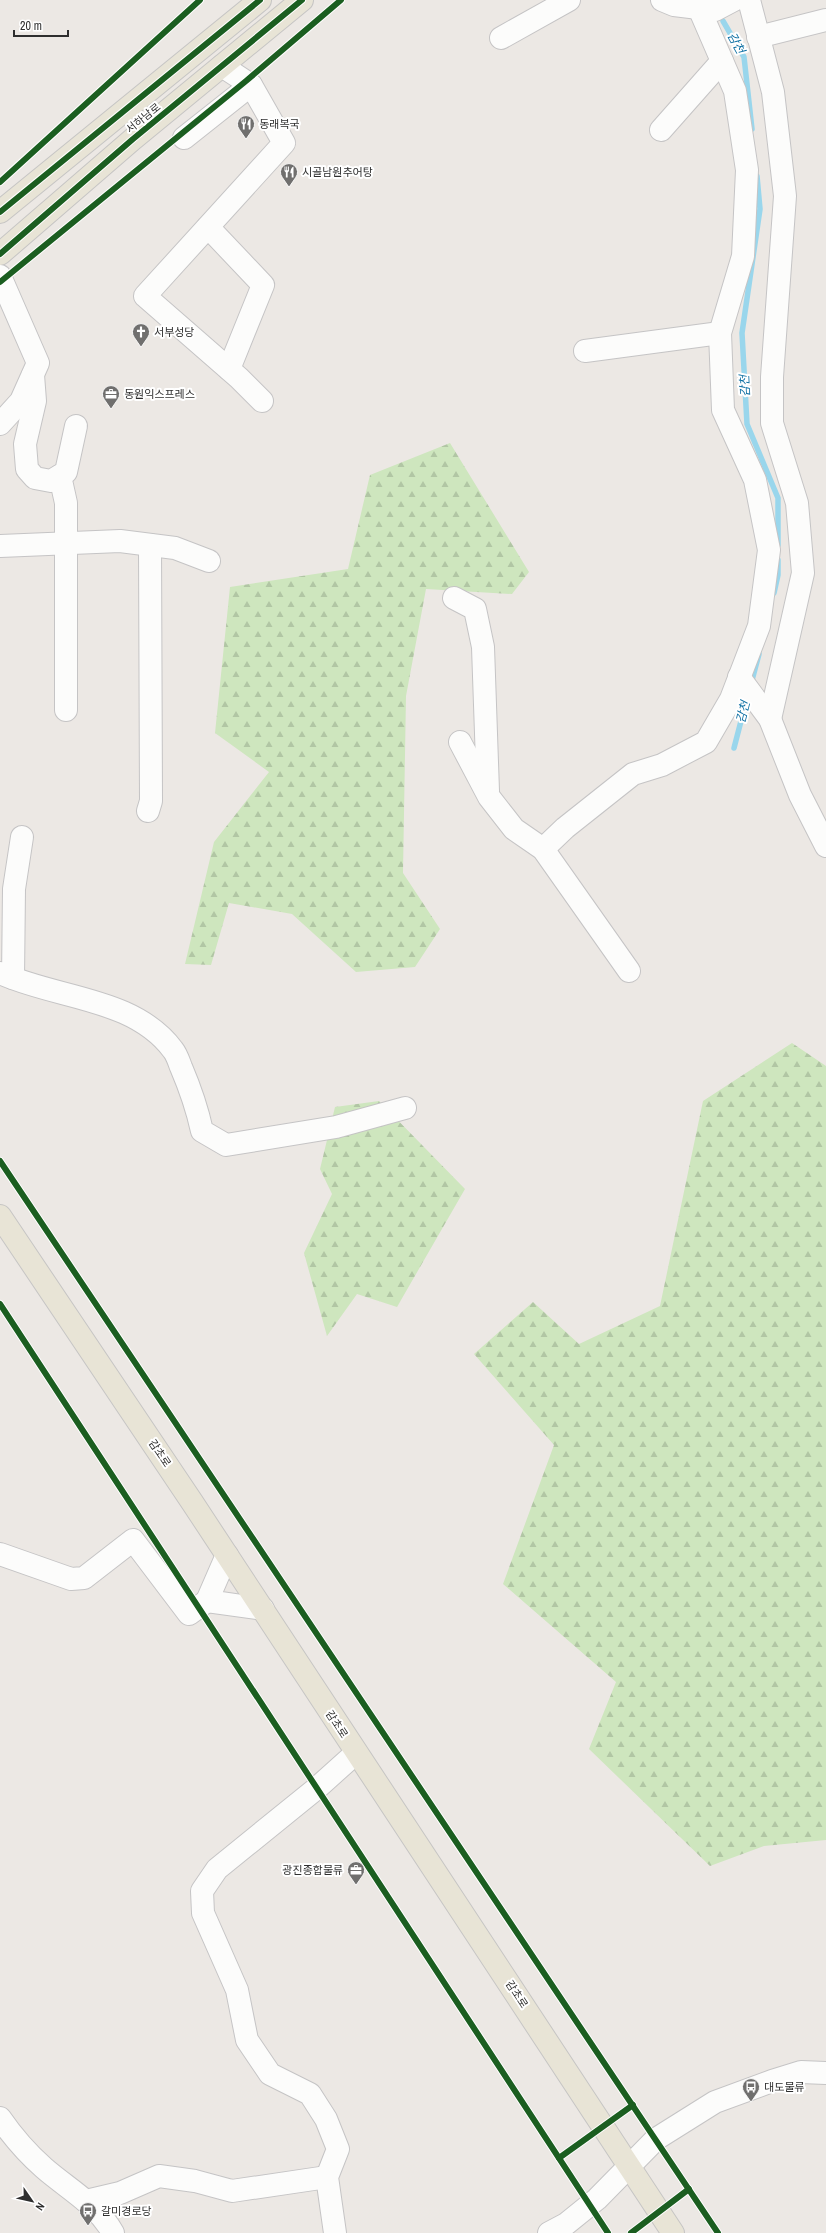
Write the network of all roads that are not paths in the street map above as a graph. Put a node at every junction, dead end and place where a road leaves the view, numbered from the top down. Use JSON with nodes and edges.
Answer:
{"nodes":[{"id":1,"x":260,"y":0,"type":"edge"},
{"id":2,"x":302,"y":0,"type":"edge"},
{"id":3,"x":569,"y":0,"type":"edge"},
{"id":4,"x":662,"y":0,"type":"edge"},
{"id":5,"x":734,"y":0,"type":"edge"},
{"id":6,"x":749,"y":0,"type":"edge"},
{"id":7,"x":699,"y":8,"type":"junction"},
{"id":8,"x":826,"y":20,"type":"edge"},
{"id":9,"x":758,"y":37,"type":"junction"},
{"id":10,"x":501,"y":38,"type":"dead end"},
{"id":11,"x":722,"y":61,"type":"junction"},
{"id":12,"x":222,"y":66,"type":"junction"},
{"id":13,"x":251,"y":85,"type":"junction"},
{"id":14,"x":661,"y":130,"type":"dead end"},
{"id":15,"x":184,"y":138,"type":"dead end"},
{"id":16,"x":0,"y":212,"type":"edge"},
{"id":17,"x":208,"y":227,"type":"junction"},
{"id":18,"x":0,"y":254,"type":"edge"},
{"id":19,"x":0,"y":276,"type":"edge"},
{"id":20,"x":720,"y":333,"type":"junction"},
{"id":21,"x":585,"y":351,"type":"dead end"},
{"id":22,"x":229,"y":369,"type":"junction"},
{"id":23,"x":33,"y":375,"type":"junction"},
{"id":24,"x":262,"y":401,"type":"dead end"},
{"id":25,"x":0,"y":424,"type":"edge"},
{"id":26,"x":76,"y":426,"type":"dead end"},
{"id":27,"x":60,"y":476,"type":"junction"},
{"id":28,"x":66,"y":543,"type":"junction"},
{"id":29,"x":150,"y":545,"type":"junction"},
{"id":30,"x":0,"y":546,"type":"edge"},
{"id":31,"x":209,"y":561,"type":"dead end"},
{"id":32,"x":454,"y":598,"type":"dead end"},
{"id":33,"x":740,"y":678,"type":"junction"},
{"id":34,"x":66,"y":710,"type":"dead end"},
{"id":35,"x":765,"y":712,"type":"junction"},
{"id":36,"x":460,"y":742,"type":"dead end"},
{"id":37,"x":489,"y":797,"type":"junction"},
{"id":38,"x":148,"y":811,"type":"dead end"},
{"id":39,"x":22,"y":837,"type":"dead end"},
{"id":40,"x":826,"y":846,"type":"edge"},
{"id":41,"x":542,"y":849,"type":"junction"},
{"id":42,"x":629,"y":971,"type":"dead end"},
{"id":43,"x":7,"y":976,"type":"edge"},
{"id":44,"x":405,"y":1108,"type":"dead end"},
{"id":45,"x":0,"y":1216,"type":"edge"},
{"id":46,"x":0,"y":1554,"type":"edge"},
{"id":47,"x":227,"y":1555,"type":"junction"},
{"id":48,"x":207,"y":1601,"type":"junction"},
{"id":49,"x":262,"y":1609,"type":"junction"},
{"id":50,"x":356,"y":1753,"type":"junction"},
{"id":51,"x":826,"y":2073,"type":"edge"},
{"id":52,"x":0,"y":2118,"type":"edge"},
{"id":53,"x":630,"y":2166,"type":"junction"},
{"id":54,"x":327,"y":2177,"type":"junction"},
{"id":55,"x":86,"y":2201,"type":"junction"},
{"id":56,"x":113,"y":2233,"type":"edge"},
{"id":57,"x":335,"y":2233,"type":"edge"},
{"id":58,"x":549,"y":2233,"type":"edge"},
{"id":59,"x":673,"y":2233,"type":"edge"}],
"edges":[{"from":1,"to":16,"type":"main road","name":"서하남로"},
{"from":2,"to":12,"type":"main road","name":"서하남로"},
{"from":3,"to":10,"type":"street"},
{"from":4,"to":7,"type":"street"},
{"from":5,"to":7,"type":"street"},
{"from":6,"to":9,"type":"street"},
{"from":7,"to":11,"type":"street"},
{"from":8,"to":9,"type":"street"},
{"from":9,"to":35,"type":"street"},
{"from":11,"to":14,"type":"street"},
{"from":11,"to":20,"type":"street"},
{"from":12,"to":13,"type":"street"},
{"from":12,"to":18,"type":"main road","name":"서하남로"},
{"from":13,"to":15,"type":"street"},
{"from":13,"to":17,"type":"street"},
{"from":17,"to":22,"type":"street"},
{"from":17,"to":22,"type":"street"},
{"from":19,"to":23,"type":"street"},
{"from":20,"to":21,"type":"street"},
{"from":20,"to":33,"type":"street"},
{"from":22,"to":24,"type":"street"},
{"from":23,"to":25,"type":"street"},
{"from":23,"to":27,"type":"street"},
{"from":26,"to":27,"type":"street"},
{"from":27,"to":28,"type":"street"},
{"from":28,"to":29,"type":"street"},
{"from":28,"to":30,"type":"street"},
{"from":28,"to":34,"type":"street"},
{"from":29,"to":31,"type":"street"},
{"from":29,"to":38,"type":"street"},
{"from":32,"to":37,"type":"street"},
{"from":33,"to":35,"type":"street"},
{"from":33,"to":41,"type":"street"},
{"from":35,"to":40,"type":"street"},
{"from":36,"to":37,"type":"street"},
{"from":37,"to":41,"type":"street"},
{"from":39,"to":43,"type":"street"},
{"from":41,"to":42,"type":"street"},
{"from":43,"to":44,"type":"street"},
{"from":45,"to":47,"type":"main road","name":"감초로"},
{"from":46,"to":48,"type":"street"},
{"from":47,"to":48,"type":"street"},
{"from":47,"to":49,"type":"main road","name":"감초로"},
{"from":48,"to":49,"type":"street"},
{"from":49,"to":50,"type":"main road","name":"감초로"},
{"from":50,"to":53,"type":"main road","name":"감초로"},
{"from":50,"to":54,"type":"street"},
{"from":51,"to":53,"type":"street"},
{"from":52,"to":55,"type":"street"},
{"from":53,"to":58,"type":"street"},
{"from":53,"to":59,"type":"main road","name":"감초로"},
{"from":54,"to":55,"type":"street"},
{"from":54,"to":57,"type":"street"},
{"from":55,"to":56,"type":"street"}]}
